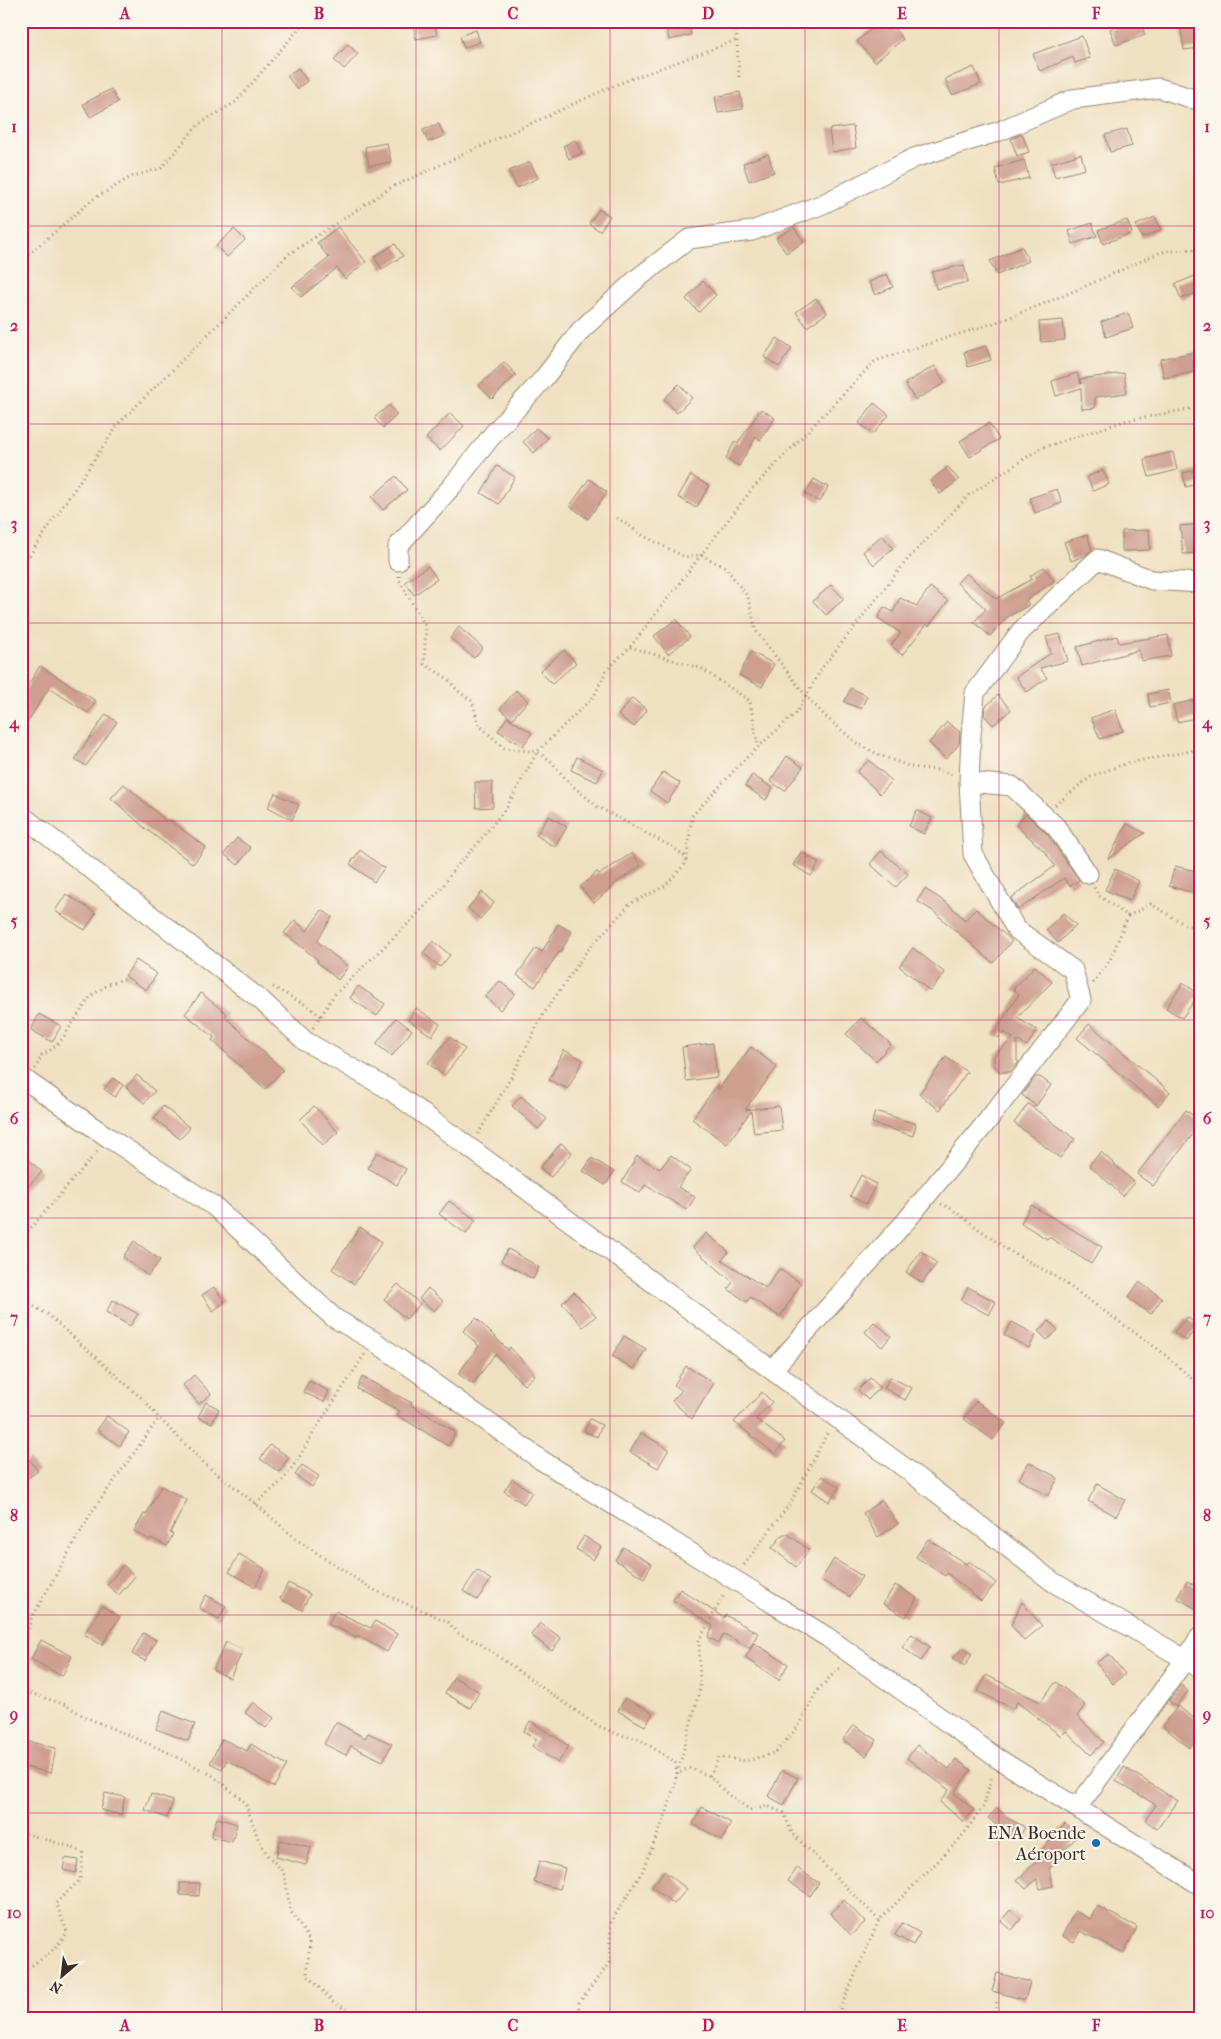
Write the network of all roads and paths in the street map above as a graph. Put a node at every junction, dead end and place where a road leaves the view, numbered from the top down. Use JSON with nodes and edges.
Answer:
{"nodes":[{"id":1,"x":310,"y":21,"type":"edge"},
{"id":2,"x":736,"y":21,"type":"edge"},
{"id":3,"x":302,"y":23,"type":"edge"},
{"id":4,"x":737,"y":40,"type":"junction"},
{"id":5,"x":739,"y":80,"type":"dead end"},
{"id":6,"x":1200,"y":101,"type":"edge"},
{"id":7,"x":1200,"y":249,"type":"edge"},
{"id":8,"x":21,"y":261,"type":"edge"},
{"id":9,"x":1200,"y":407,"type":"edge"},
{"id":10,"x":617,"y":518,"type":"dead end"},
{"id":11,"x":701,"y":555,"type":"junction"},
{"id":12,"x":398,"y":560,"type":"joint"},
{"id":13,"x":21,"y":568,"type":"edge"},
{"id":14,"x":1200,"y":583,"type":"edge"},
{"id":15,"x":630,"y":647,"type":"junction"},
{"id":16,"x":806,"y":696,"type":"junction"},
{"id":17,"x":758,"y":746,"type":"junction"},
{"id":18,"x":1200,"y":747,"type":"edge"},
{"id":19,"x":537,"y":752,"type":"junction"},
{"id":20,"x":970,"y":782,"type":"junction"},
{"id":21,"x":1042,"y":814,"type":"junction"},
{"id":22,"x":21,"y":815,"type":"edge"},
{"id":23,"x":687,"y":858,"type":"junction"},
{"id":24,"x":1088,"y":874,"type":"joint"},
{"id":25,"x":1128,"y":916,"type":"junction"},
{"id":26,"x":1200,"y":929,"type":"edge"},
{"id":27,"x":127,"y":978,"type":"dead end"},
{"id":28,"x":250,"y":992,"type":"junction"},
{"id":29,"x":1081,"y":1000,"type":"junction"},
{"id":30,"x":321,"y":1016,"type":"junction"},
{"id":31,"x":304,"y":1041,"type":"junction"},
{"id":32,"x":21,"y":1077,"type":"edge"},
{"id":33,"x":45,"y":1094,"type":"junction"},
{"id":34,"x":109,"y":1138,"type":"junction"},
{"id":35,"x":470,"y":1148,"type":"junction"},
{"id":36,"x":926,"y":1197,"type":"junction"},
{"id":37,"x":21,"y":1239,"type":"edge"},
{"id":38,"x":21,"y":1299,"type":"edge"},
{"id":39,"x":374,"y":1341,"type":"junction"},
{"id":40,"x":772,"y":1370,"type":"junction"},
{"id":41,"x":1200,"y":1386,"type":"edge"},
{"id":42,"x":836,"y":1417,"type":"junction"},
{"id":43,"x":159,"y":1418,"type":"junction"},
{"id":44,"x":256,"y":1504,"type":"junction"},
{"id":45,"x":733,"y":1578,"type":"junction"},
{"id":46,"x":1200,"y":1637,"type":"edge"},
{"id":47,"x":21,"y":1658,"type":"edge"},
{"id":48,"x":863,"y":1663,"type":"junction"},
{"id":49,"x":1192,"y":1664,"type":"edge"},
{"id":50,"x":21,"y":1690,"type":"edge"},
{"id":51,"x":997,"y":1758,"type":"junction"},
{"id":52,"x":677,"y":1774,"type":"junction"},
{"id":53,"x":710,"y":1776,"type":"junction"},
{"id":54,"x":1077,"y":1808,"type":"junction"},
{"id":55,"x":21,"y":1832,"type":"edge"},
{"id":56,"x":1200,"y":1885,"type":"edge"},
{"id":57,"x":879,"y":1920,"type":"junction"},
{"id":58,"x":21,"y":1972,"type":"edge"},
{"id":59,"x":997,"y":1998,"type":"dead end"},
{"id":60,"x":362,"y":2018,"type":"edge"},
{"id":61,"x":578,"y":2018,"type":"edge"},
{"id":62,"x":836,"y":2018,"type":"edge"},
{"id":63,"x":994,"y":2018,"type":"edge"}],
"edges":[{"from":1,"to":3,"type":"path"},
{"from":2,"to":4,"type":"path"},
{"from":3,"to":8,"type":"path"},
{"from":4,"to":5,"type":"path"},
{"from":4,"to":13,"type":"path"},
{"from":6,"to":12,"type":"street"},
{"from":7,"to":11,"type":"path"},
{"from":9,"to":16,"type":"path"},
{"from":10,"to":11,"type":"path"},
{"from":11,"to":15,"type":"path"},
{"from":11,"to":16,"type":"path"},
{"from":12,"to":19,"type":"path"},
{"from":14,"to":20,"type":"street"},
{"from":15,"to":17,"type":"path"},
{"from":15,"to":19,"type":"path"},
{"from":16,"to":17,"type":"path"},
{"from":16,"to":20,"type":"path"},
{"from":17,"to":23,"type":"path"},
{"from":18,"to":21,"type":"path"},
{"from":19,"to":23,"type":"path"},
{"from":19,"to":30,"type":"path"},
{"from":20,"to":21,"type":"street"},
{"from":20,"to":29,"type":"street"},
{"from":21,"to":24,"type":"street"},
{"from":22,"to":28,"type":"street"},
{"from":23,"to":35,"type":"path"},
{"from":24,"to":25,"type":"path"},
{"from":25,"to":26,"type":"path"},
{"from":25,"to":29,"type":"path"},
{"from":27,"to":33,"type":"path"},
{"from":28,"to":30,"type":"path"},
{"from":28,"to":31,"type":"street"},
{"from":29,"to":36,"type":"street"},
{"from":30,"to":31,"type":"path"},
{"from":31,"to":35,"type":"street"},
{"from":32,"to":33,"type":"street"},
{"from":33,"to":34,"type":"street"},
{"from":34,"to":37,"type":"path"},
{"from":34,"to":39,"type":"street"},
{"from":35,"to":40,"type":"street"},
{"from":36,"to":40,"type":"street"},
{"from":36,"to":41,"type":"path"},
{"from":38,"to":43,"type":"path"},
{"from":39,"to":44,"type":"path"},
{"from":39,"to":45,"type":"street"},
{"from":40,"to":42,"type":"street"},
{"from":42,"to":45,"type":"path"},
{"from":42,"to":49,"type":"street"},
{"from":43,"to":44,"type":"path"},
{"from":43,"to":47,"type":"path"},
{"from":44,"to":52,"type":"path"},
{"from":45,"to":48,"type":"street"},
{"from":45,"to":52,"type":"path"},
{"from":46,"to":49,"type":"street"},
{"from":48,"to":51,"type":"street"},
{"from":48,"to":53,"type":"path"},
{"from":49,"to":54,"type":"street"},
{"from":50,"to":60,"type":"path"},
{"from":51,"to":54,"type":"street"},
{"from":51,"to":57,"type":"path"},
{"from":52,"to":53,"type":"path"},
{"from":52,"to":61,"type":"path"},
{"from":53,"to":57,"type":"path"},
{"from":54,"to":56,"type":"street"},
{"from":55,"to":58,"type":"path"},
{"from":57,"to":62,"type":"path"},
{"from":59,"to":63,"type":"path"}]}
